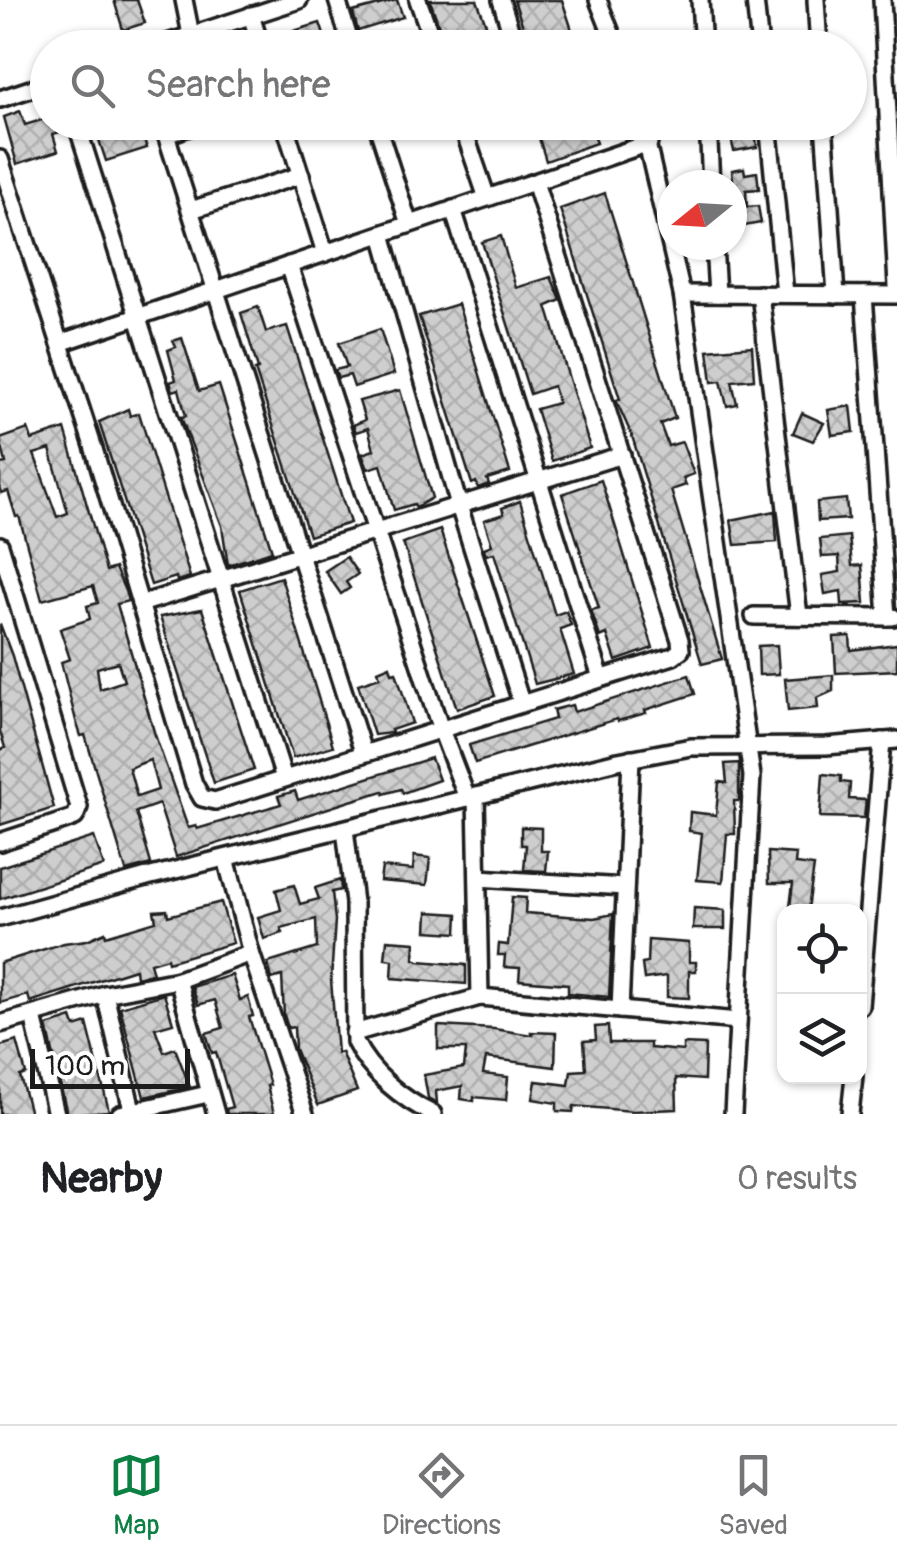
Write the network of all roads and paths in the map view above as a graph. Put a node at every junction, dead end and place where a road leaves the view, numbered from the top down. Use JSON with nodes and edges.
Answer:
{"nodes":[{"id":1,"x":184,"y":0,"type":"edge"},
{"id":2,"x":300,"y":0,"type":"edge"},
{"id":3,"x":337,"y":0,"type":"edge"},
{"id":4,"x":418,"y":0,"type":"edge"},
{"id":5,"x":501,"y":0,"type":"edge"},
{"id":6,"x":598,"y":0,"type":"edge"},
{"id":7,"x":700,"y":0,"type":"edge"},
{"id":8,"x":755,"y":0,"type":"edge"},
{"id":9,"x":816,"y":0,"type":"edge"},
{"id":10,"x":882,"y":0,"type":"edge"},
{"id":11,"x":251,"y":16,"type":"junction"},
{"id":12,"x":190,"y":30,"type":"edge"},
{"id":13,"x":207,"y":30,"type":"edge"},
{"id":14,"x":255,"y":30,"type":"edge"},
{"id":15,"x":346,"y":30,"type":"edge"},
{"id":16,"x":429,"y":30,"type":"edge"},
{"id":17,"x":510,"y":30,"type":"edge"},
{"id":18,"x":610,"y":30,"type":"edge"},
{"id":19,"x":702,"y":30,"type":"edge"},
{"id":20,"x":758,"y":30,"type":"edge"},
{"id":21,"x":818,"y":30,"type":"edge"},
{"id":22,"x":30,"y":88,"type":"edge"},
{"id":23,"x":0,"y":99,"type":"edge"},
{"id":24,"x":82,"y":140,"type":"edge"},
{"id":25,"x":168,"y":140,"type":"edge"},
{"id":26,"x":290,"y":140,"type":"edge"},
{"id":27,"x":382,"y":140,"type":"edge"},
{"id":28,"x":467,"y":140,"type":"edge"},
{"id":29,"x":648,"y":140,"type":"edge"},
{"id":30,"x":709,"y":140,"type":"edge"},
{"id":31,"x":770,"y":140,"type":"edge"},
{"id":32,"x":825,"y":140,"type":"edge"},
{"id":33,"x":649,"y":143,"type":"junction"},
{"id":34,"x":0,"y":159,"type":"edge"},
{"id":35,"x":710,"y":170,"type":"edge"},
{"id":36,"x":301,"y":175,"type":"junction"},
{"id":37,"x":534,"y":182,"type":"junction"},
{"id":38,"x":487,"y":198,"type":"junction"},
{"id":39,"x":453,"y":209,"type":"junction"},
{"id":40,"x":190,"y":210,"type":"junction"},
{"id":41,"x":408,"y":224,"type":"junction"},
{"id":42,"x":382,"y":234,"type":"junction"},
{"id":43,"x":325,"y":253,"type":"junction"},
{"id":44,"x":715,"y":260,"type":"edge"},
{"id":45,"x":289,"y":265,"type":"junction"},
{"id":46,"x":897,"y":286,"type":"edge"},
{"id":47,"x":216,"y":290,"type":"junction"},
{"id":48,"x":682,"y":294,"type":"junction"},
{"id":49,"x":717,"y":294,"type":"junction"},
{"id":50,"x":760,"y":294,"type":"junction"},
{"id":51,"x":785,"y":294,"type":"junction"},
{"id":52,"x":836,"y":295,"type":"junction"},
{"id":53,"x":864,"y":295,"type":"junction"},
{"id":54,"x":897,"y":296,"type":"edge"},
{"id":55,"x":136,"y":317,"type":"junction"},
{"id":56,"x":60,"y":343,"type":"junction"},
{"id":57,"x":622,"y":456,"type":"junction"},
{"id":58,"x":539,"y":481,"type":"junction"},
{"id":59,"x":459,"y":506,"type":"junction"},
{"id":60,"x":376,"y":532,"type":"junction"},
{"id":61,"x":0,"y":545,"type":"edge"},
{"id":62,"x":302,"y":554,"type":"junction"},
{"id":63,"x":3,"y":568,"type":"edge"},
{"id":64,"x":219,"y":580,"type":"junction"},
{"id":65,"x":140,"y":604,"type":"junction"},
{"id":66,"x":754,"y":616,"type":"dead end"},
{"id":67,"x":799,"y":616,"type":"junction"},
{"id":68,"x":892,"y":617,"type":"edge"},
{"id":69,"x":601,"y":678,"type":"junction"},
{"id":70,"x":521,"y":702,"type":"junction"},
{"id":71,"x":440,"y":727,"type":"junction"},
{"id":72,"x":889,"y":741,"type":"edge"},
{"id":73,"x":748,"y":744,"type":"junction"},
{"id":74,"x":363,"y":752,"type":"junction"},
{"id":75,"x":631,"y":758,"type":"junction"},
{"id":76,"x":284,"y":778,"type":"junction"},
{"id":77,"x":472,"y":797,"type":"junction"},
{"id":78,"x":344,"y":829,"type":"junction"},
{"id":79,"x":0,"y":842,"type":"edge"},
{"id":80,"x":226,"y":858,"type":"junction"},
{"id":81,"x":478,"y":878,"type":"junction"},
{"id":82,"x":625,"y":888,"type":"junction"},
{"id":83,"x":0,"y":918,"type":"edge"},
{"id":84,"x":251,"y":952,"type":"junction"},
{"id":85,"x":178,"y":980,"type":"junction"},
{"id":86,"x":104,"y":994,"type":"junction"},
{"id":87,"x":861,"y":994,"type":"edge"},
{"id":88,"x":480,"y":996,"type":"junction"},
{"id":89,"x":620,"y":1010,"type":"junction"},
{"id":90,"x":33,"y":1016,"type":"junction"},
{"id":91,"x":738,"y":1020,"type":"junction"},
{"id":92,"x":0,"y":1024,"type":"edge"},
{"id":93,"x":354,"y":1034,"type":"junction"},
{"id":94,"x":853,"y":1084,"type":"edge"},
{"id":95,"x":208,"y":1094,"type":"junction"},
{"id":96,"x":126,"y":1112,"type":"edge"},
{"id":97,"x":56,"y":1114,"type":"edge"},
{"id":98,"x":216,"y":1114,"type":"edge"},
{"id":99,"x":304,"y":1114,"type":"edge"},
{"id":100,"x":432,"y":1114,"type":"edge"},
{"id":101,"x":733,"y":1114,"type":"edge"},
{"id":102,"x":850,"y":1114,"type":"edge"}],
"edges":[{"from":1,"to":12,"type":"street"},
{"from":2,"to":11,"type":"street"},
{"from":3,"to":15,"type":"street"},
{"from":4,"to":16,"type":"street"},
{"from":5,"to":17,"type":"street"},
{"from":6,"to":18,"type":"street"},
{"from":7,"to":19,"type":"street"},
{"from":8,"to":20,"type":"street"},
{"from":9,"to":21,"type":"street"},
{"from":10,"to":46,"type":"street"},
{"from":11,"to":13,"type":"street"},
{"from":11,"to":14,"type":"street"},
{"from":22,"to":23,"type":"street"},
{"from":24,"to":55,"type":"street"},
{"from":25,"to":40,"type":"street"},
{"from":26,"to":36,"type":"street"},
{"from":27,"to":41,"type":"street"},
{"from":28,"to":38,"type":"street"},
{"from":29,"to":33,"type":"street"},
{"from":30,"to":35,"type":"street"},
{"from":31,"to":51,"type":"street"},
{"from":32,"to":52,"type":"street"},
{"from":33,"to":37,"type":"street"},
{"from":33,"to":48,"type":"street"},
{"from":34,"to":56,"type":"street"},
{"from":36,"to":40,"type":"street"},
{"from":36,"to":43,"type":"street"},
{"from":37,"to":38,"type":"street"},
{"from":37,"to":57,"type":"street"},
{"from":38,"to":39,"type":"street"},
{"from":39,"to":41,"type":"street"},
{"from":39,"to":58,"type":"street"},
{"from":40,"to":47,"type":"street"},
{"from":41,"to":42,"type":"street"},
{"from":42,"to":43,"type":"street"},
{"from":42,"to":59,"type":"street"},
{"from":43,"to":45,"type":"street"},
{"from":44,"to":49,"type":"street"},
{"from":45,"to":47,"type":"street"},
{"from":45,"to":60,"type":"street"},
{"from":47,"to":55,"type":"street"},
{"from":47,"to":62,"type":"street"},
{"from":48,"to":49,"type":"street"},
{"from":48,"to":73,"type":"street"},
{"from":49,"to":50,"type":"street"},
{"from":50,"to":51,"type":"street"},
{"from":50,"to":67,"type":"street"},
{"from":51,"to":52,"type":"street"},
{"from":52,"to":53,"type":"street"},
{"from":53,"to":54,"type":"street"},
{"from":53,"to":68,"type":"street"},
{"from":55,"to":56,"type":"street"},
{"from":55,"to":64,"type":"street"},
{"from":56,"to":65,"type":"street"},
{"from":57,"to":58,"type":"street"},
{"from":57,"to":69,"type":"street"},
{"from":58,"to":59,"type":"street"},
{"from":58,"to":69,"type":"street"},
{"from":59,"to":60,"type":"street"},
{"from":59,"to":70,"type":"street"},
{"from":60,"to":62,"type":"street"},
{"from":60,"to":71,"type":"street"},
{"from":61,"to":63,"type":"street"},
{"from":62,"to":64,"type":"street"},
{"from":62,"to":74,"type":"street"},
{"from":63,"to":79,"type":"street"},
{"from":64,"to":65,"type":"street"},
{"from":64,"to":76,"type":"street"},
{"from":65,"to":76,"type":"street"},
{"from":66,"to":67,"type":"street"},
{"from":67,"to":68,"type":"street"},
{"from":69,"to":70,"type":"street"},
{"from":70,"to":71,"type":"street"},
{"from":71,"to":74,"type":"street"},
{"from":71,"to":77,"type":"street"},
{"from":72,"to":73,"type":"street"},
{"from":72,"to":87,"type":"street"},
{"from":73,"to":75,"type":"street"},
{"from":73,"to":91,"type":"street"},
{"from":74,"to":76,"type":"street"},
{"from":75,"to":77,"type":"street"},
{"from":75,"to":82,"type":"street"},
{"from":77,"to":78,"type":"street"},
{"from":77,"to":81,"type":"street"},
{"from":78,"to":80,"type":"street"},
{"from":78,"to":93,"type":"street"},
{"from":80,"to":83,"type":"street"},
{"from":80,"to":84,"type":"street"},
{"from":81,"to":82,"type":"street"},
{"from":81,"to":88,"type":"street"},
{"from":82,"to":89,"type":"street"},
{"from":84,"to":85,"type":"street"},
{"from":84,"to":99,"type":"street"},
{"from":85,"to":86,"type":"street"},
{"from":85,"to":95,"type":"street"},
{"from":86,"to":90,"type":"street"},
{"from":86,"to":96,"type":"street"},
{"from":88,"to":89,"type":"street"},
{"from":88,"to":93,"type":"street"},
{"from":89,"to":91,"type":"street"},
{"from":90,"to":92,"type":"street"},
{"from":90,"to":97,"type":"street"},
{"from":91,"to":101,"type":"street"},
{"from":93,"to":100,"type":"street"},
{"from":94,"to":102,"type":"street"},
{"from":95,"to":96,"type":"street"},
{"from":95,"to":98,"type":"street"}]}
